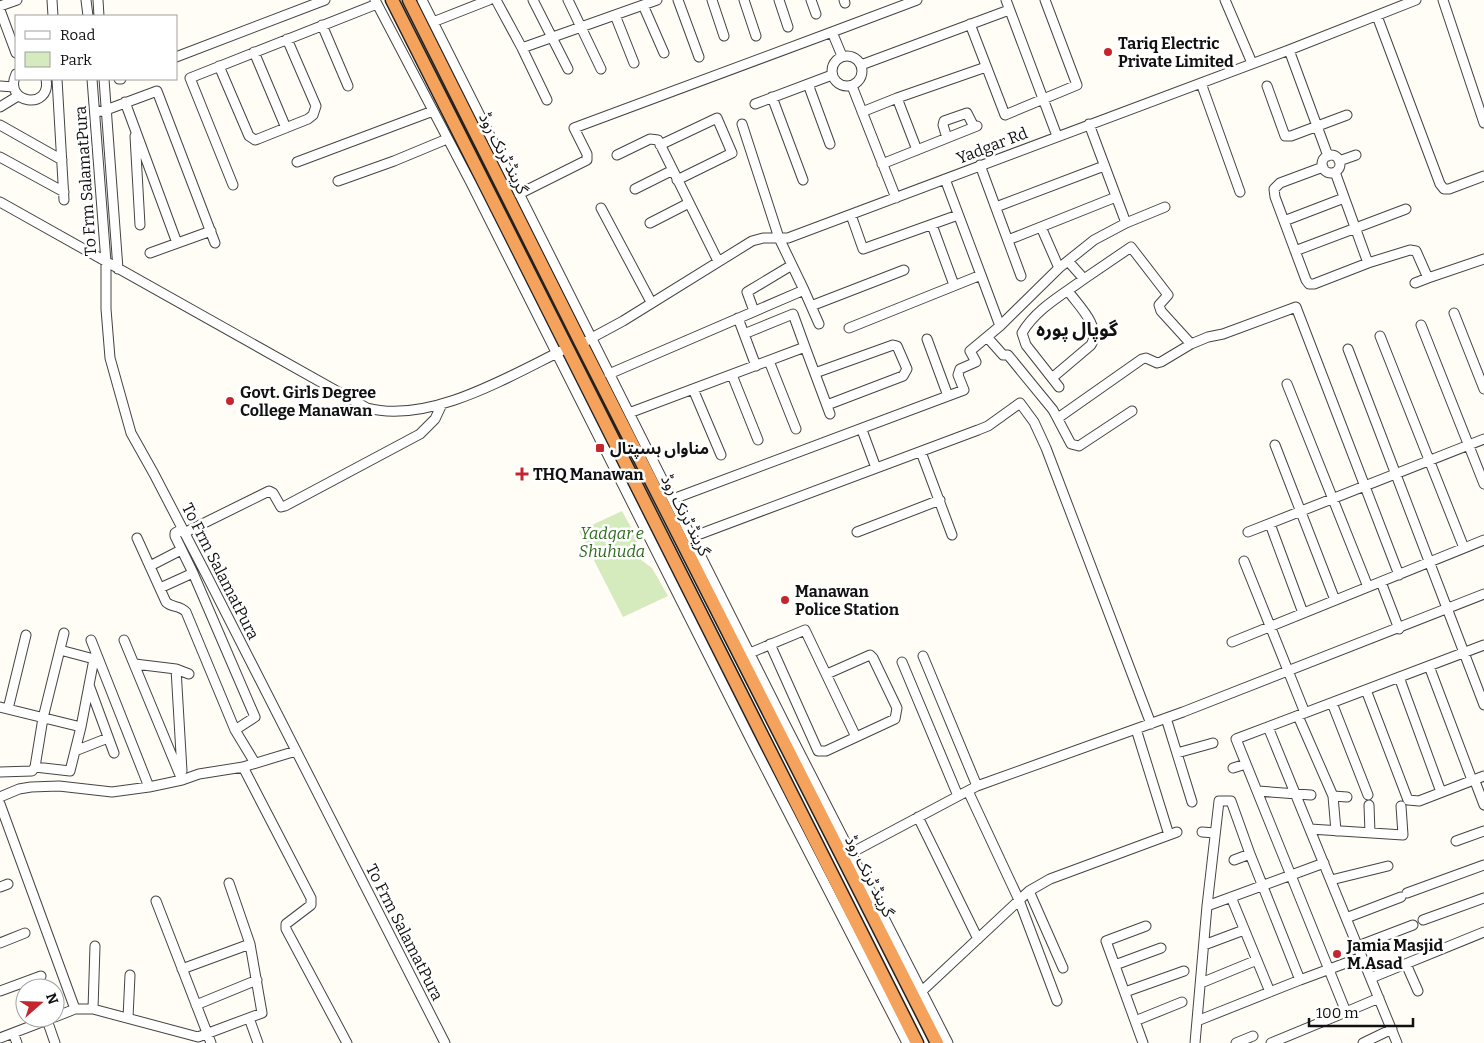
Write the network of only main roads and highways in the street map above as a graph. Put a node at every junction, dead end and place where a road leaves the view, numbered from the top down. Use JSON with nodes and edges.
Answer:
{"nodes":[{"id":1,"x":392,"y":0,"type":"edge"},
{"id":2,"x":409,"y":0,"type":"edge"},
{"id":3,"x":685,"y":537,"type":"junction"},
{"id":4,"x":665,"y":544,"type":"junction"},
{"id":5,"x":911,"y":1041,"type":"edge"},
{"id":6,"x":937,"y":1043,"type":"edge"}],
"edges":[{"from":1,"to":4,"type":"highway","name":"گرینڈ ٹرنک روڈ"},
{"from":2,"to":3,"type":"highway","name":"گرینڈ ٹرنک روڈ"},
{"from":3,"to":4,"type":"highway"},
{"from":3,"to":6,"type":"highway","name":"گرینڈ ٹرنک روڈ"},
{"from":4,"to":5,"type":"highway","name":"گرینڈ ٹرنک روڈ"}]}
